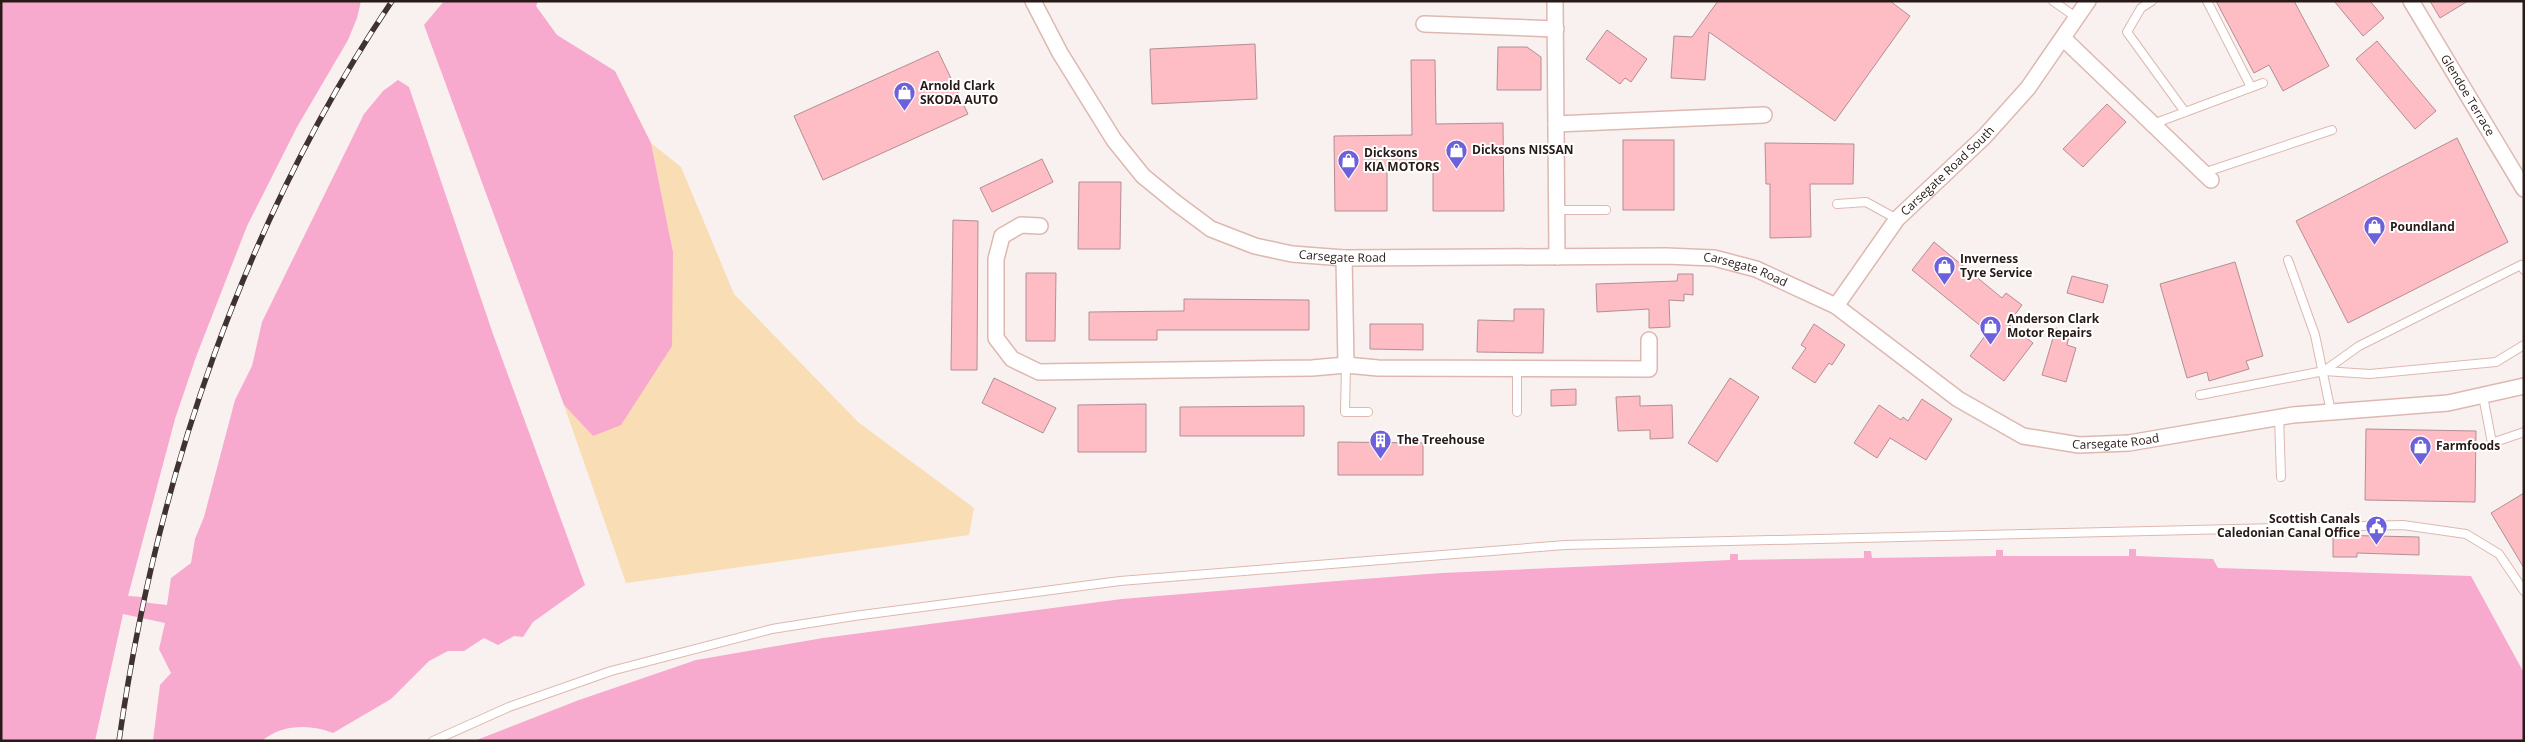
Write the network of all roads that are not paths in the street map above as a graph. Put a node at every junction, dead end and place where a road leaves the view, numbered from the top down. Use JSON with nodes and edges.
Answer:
{"nodes":[{"id":1,"x":1034,"y":1,"type":"edge"},
{"id":2,"x":2053,"y":1,"type":"edge"},
{"id":3,"x":2088,"y":1,"type":"edge"},
{"id":4,"x":2152,"y":1,"type":"edge"},
{"id":5,"x":2206,"y":1,"type":"edge"},
{"id":6,"x":2411,"y":1,"type":"edge"},
{"id":7,"x":1555,"y":2,"type":"edge"},
{"id":8,"x":2077,"y":18,"type":"junction"},
{"id":9,"x":1424,"y":24,"type":"dead end"},
{"id":10,"x":1556,"y":29,"type":"junction"},
{"id":11,"x":2064,"y":39,"type":"junction"},
{"id":12,"x":2263,"y":83,"type":"dead end"},
{"id":13,"x":2251,"y":87,"type":"junction"},
{"id":14,"x":2185,"y":112,"type":"junction"},
{"id":15,"x":1764,"y":116,"type":"dead end"},
{"id":16,"x":1556,"y":124,"type":"junction"},
{"id":17,"x":2153,"y":124,"type":"junction"},
{"id":18,"x":2332,"y":130,"type":"dead end"},
{"id":19,"x":2207,"y":177,"type":"joint"},
{"id":20,"x":2524,"y":189,"type":"edge"},
{"id":21,"x":1837,"y":204,"type":"dead end"},
{"id":22,"x":1557,"y":210,"type":"junction"},
{"id":23,"x":1606,"y":210,"type":"dead end"},
{"id":24,"x":1897,"y":219,"type":"junction"},
{"id":25,"x":1040,"y":226,"type":"dead end"},
{"id":26,"x":1558,"y":257,"type":"junction"},
{"id":27,"x":1344,"y":258,"type":"junction"},
{"id":28,"x":2288,"y":260,"type":"dead end"},
{"id":29,"x":2524,"y":270,"type":"edge"},
{"id":30,"x":1836,"y":306,"type":"junction"},
{"id":31,"x":1649,"y":340,"type":"dead end"},
{"id":32,"x":2524,"y":345,"type":"edge"},
{"id":33,"x":1346,"y":365,"type":"junction"},
{"id":34,"x":1517,"y":369,"type":"junction"},
{"id":35,"x":2324,"y":371,"type":"junction"},
{"id":36,"x":2524,"y":386,"type":"edge"},
{"id":37,"x":2200,"y":395,"type":"dead end"},
{"id":38,"x":2483,"y":396,"type":"junction"},
{"id":39,"x":1368,"y":412,"type":"dead end"},
{"id":40,"x":1517,"y":412,"type":"dead end"},
{"id":41,"x":2331,"y":412,"type":"junction"},
{"id":42,"x":2279,"y":417,"type":"junction"},
{"id":43,"x":2524,"y":432,"type":"edge"},
{"id":44,"x":2281,"y":477,"type":"dead end"},
{"id":45,"x":2524,"y":591,"type":"edge"},
{"id":46,"x":433,"y":741,"type":"edge"}],
"edges":[{"from":1,"to":27,"type":"street","name":"Carsegate Road"},
{"from":2,"to":8,"type":"lane"},
{"from":3,"to":8,"type":"street","name":"Carsegate Road South"},
{"from":4,"to":14,"type":"lane"},
{"from":5,"to":13,"type":"lane"},
{"from":6,"to":20,"type":"street","name":"Glendoe Terrace"},
{"from":7,"to":10,"type":"street"},
{"from":8,"to":11,"type":"street","name":"Carsegate Road South"},
{"from":9,"to":10,"type":"street"},
{"from":10,"to":16,"type":"street"},
{"from":11,"to":17,"type":"street"},
{"from":11,"to":24,"type":"street","name":"Carsegate Road South"},
{"from":12,"to":13,"type":"lane"},
{"from":13,"to":14,"type":"lane"},
{"from":14,"to":17,"type":"lane"},
{"from":15,"to":16,"type":"street"},
{"from":16,"to":22,"type":"street"},
{"from":17,"to":19,"type":"street"},
{"from":18,"to":19,"type":"lane"},
{"from":21,"to":24,"type":"lane"},
{"from":22,"to":23,"type":"lane"},
{"from":22,"to":26,"type":"street"},
{"from":24,"to":30,"type":"street","name":"Carsegate Road South"},
{"from":25,"to":33,"type":"street"},
{"from":26,"to":27,"type":"street","name":"Carsegate Road"},
{"from":26,"to":30,"type":"street","name":"Carsegate Road"},
{"from":27,"to":33,"type":"street"},
{"from":28,"to":35,"type":"lane"},
{"from":29,"to":35,"type":"lane"},
{"from":30,"to":42,"type":"street","name":"Carsegate Road"},
{"from":31,"to":34,"type":"street"},
{"from":32,"to":35,"type":"lane"},
{"from":33,"to":34,"type":"street"},
{"from":33,"to":39,"type":"lane"},
{"from":34,"to":40,"type":"lane"},
{"from":35,"to":37,"type":"lane"},
{"from":35,"to":41,"type":"lane"},
{"from":36,"to":38,"type":"street","name":"Carsegate Road"},
{"from":38,"to":41,"type":"street","name":"Carsegate Road"},
{"from":38,"to":43,"type":"lane"},
{"from":41,"to":42,"type":"street","name":"Carsegate Road"},
{"from":42,"to":44,"type":"lane"},
{"from":45,"to":46,"type":"lane"}]}
